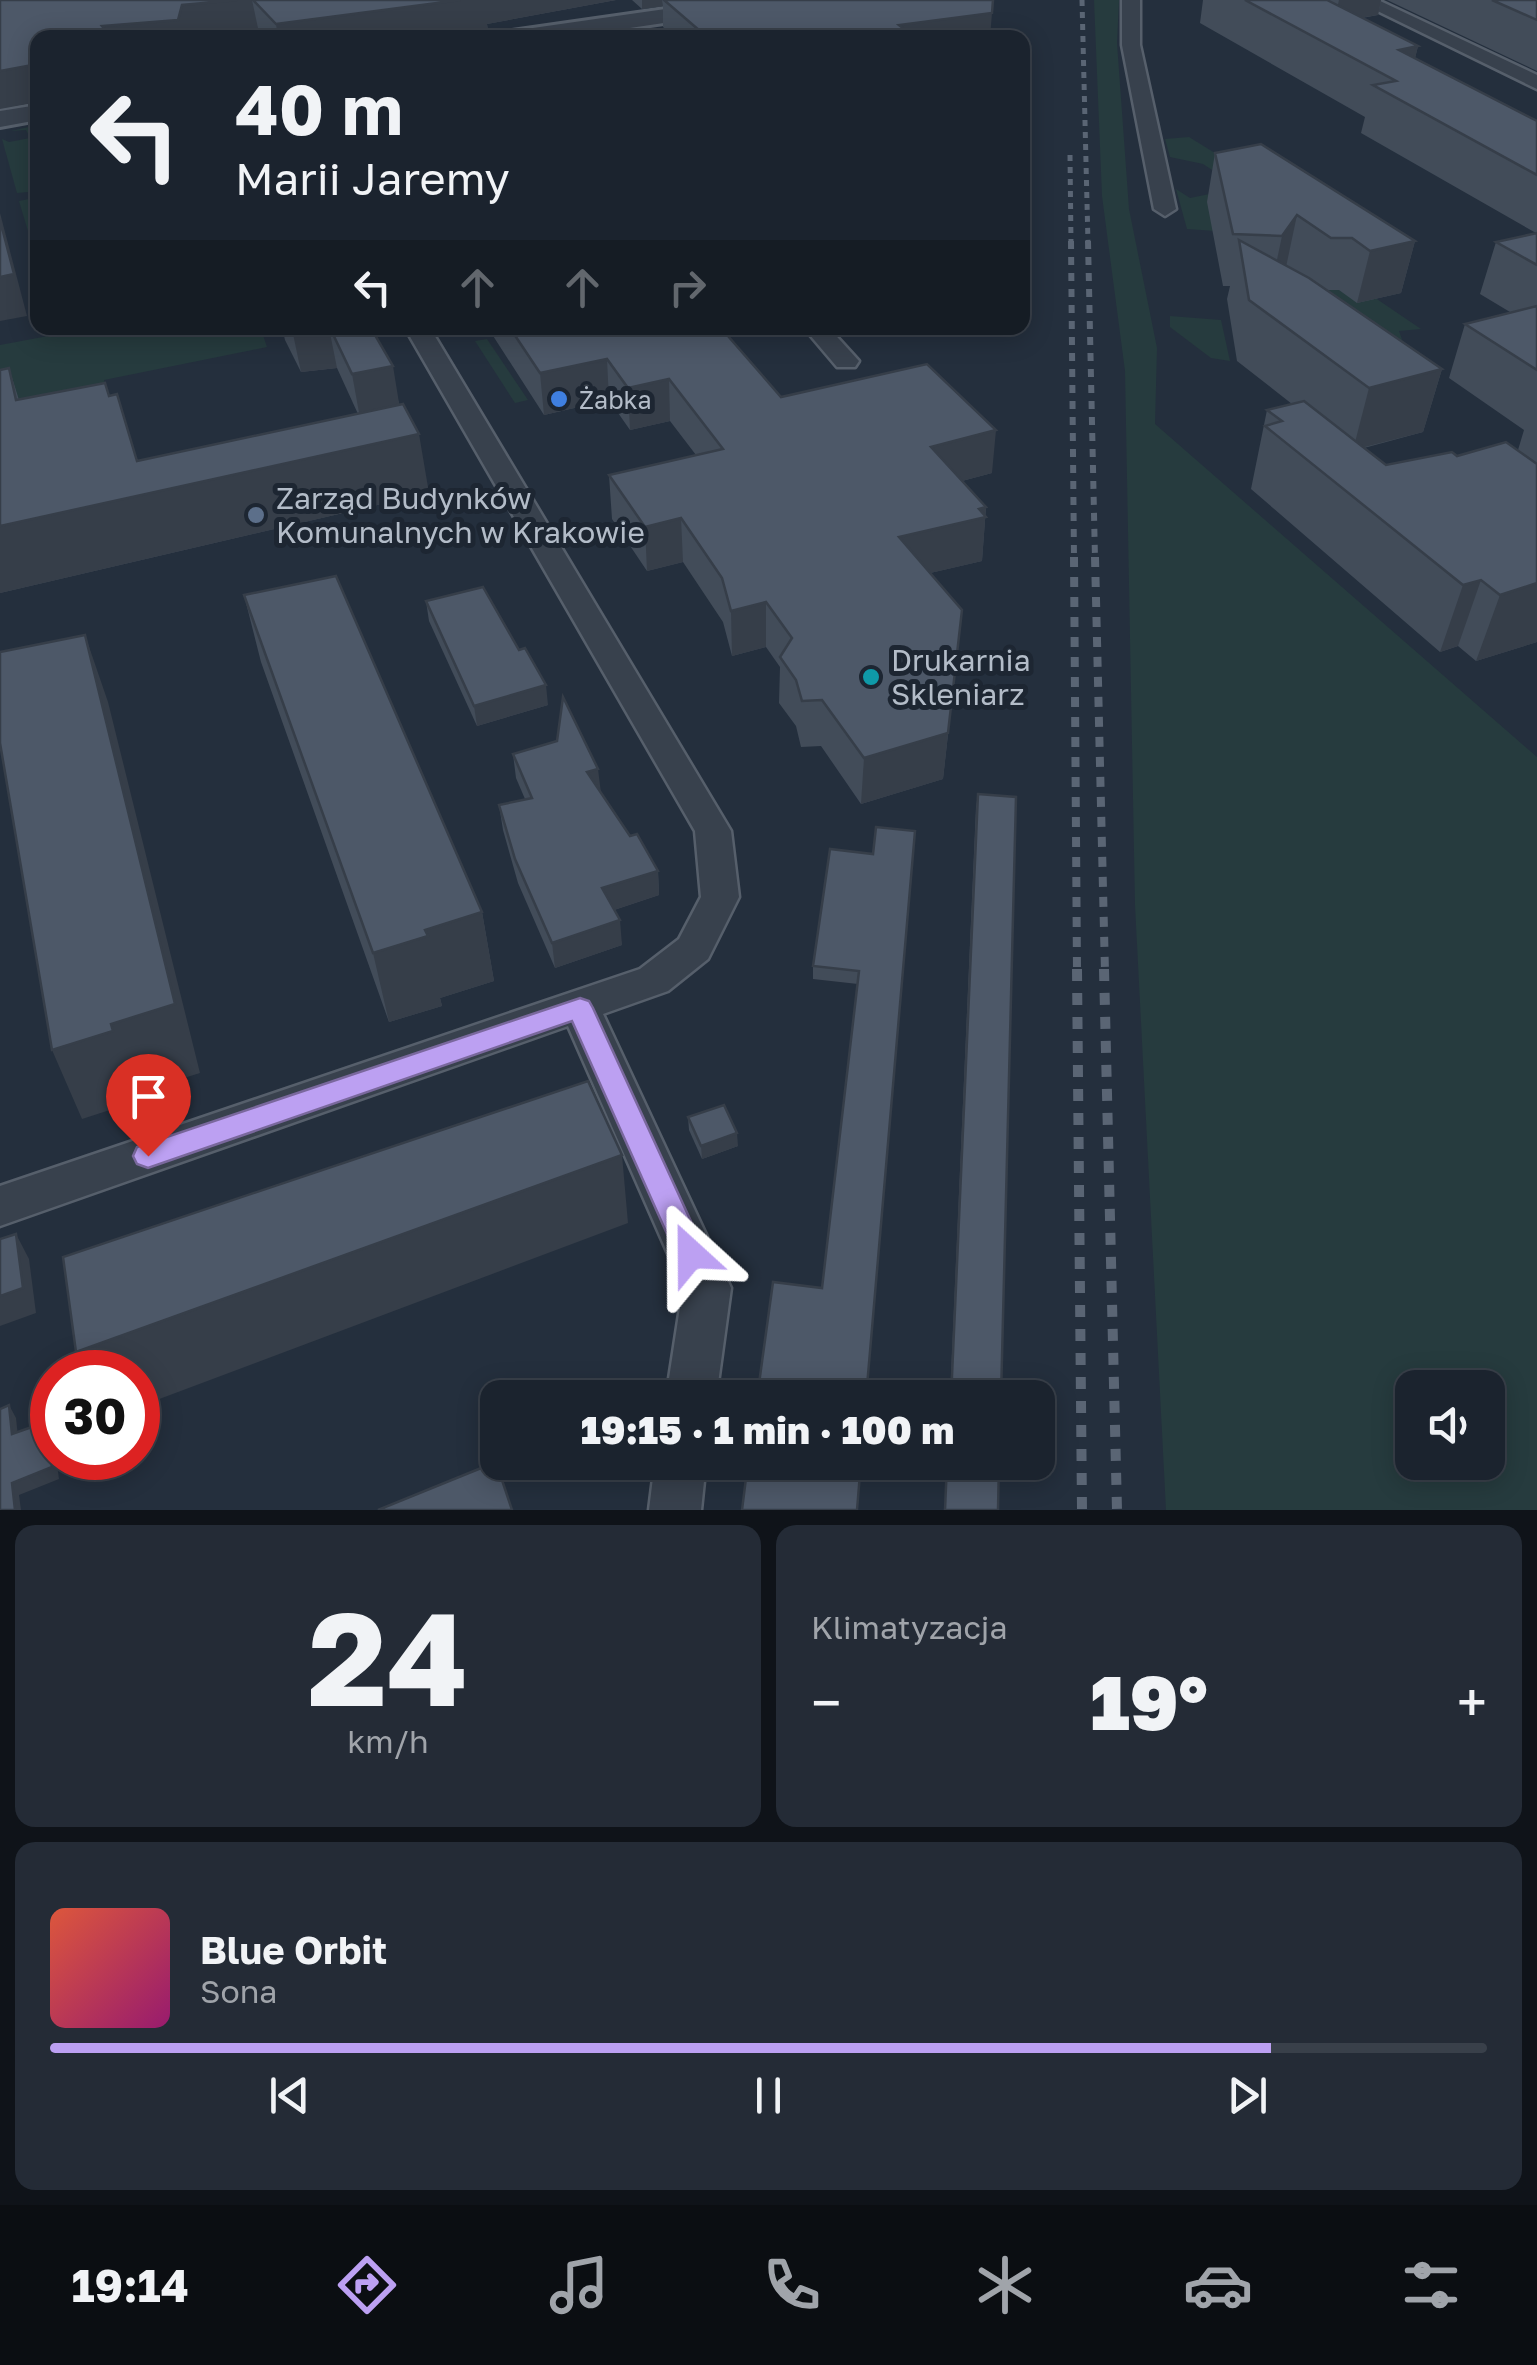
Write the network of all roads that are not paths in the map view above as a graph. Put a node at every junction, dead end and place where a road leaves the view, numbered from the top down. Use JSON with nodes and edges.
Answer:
{"nodes":[{"id":1,"x":774,"y":0,"type":"edge"},
{"id":2,"x":1131,"y":0,"type":"edge"},
{"id":3,"x":1364,"y":0,"type":"edge"},
{"id":4,"x":590,"y":30,"type":"edge"},
{"id":5,"x":1537,"y":84,"type":"edge"},
{"id":6,"x":30,"y":113,"type":"edge"},
{"id":7,"x":0,"y":119,"type":"edge"},
{"id":8,"x":1166,"y":209,"type":"dead end"},
{"id":9,"x":422,"y":335,"type":"edge"},
{"id":10,"x":822,"y":335,"type":"edge"},
{"id":11,"x":846,"y":361,"type":"dead end"},
{"id":12,"x":580,"y":1008,"type":"junction"},
{"id":13,"x":0,"y":1206,"type":"edge"},
{"id":14,"x":694,"y":1380,"type":"edge"},
{"id":15,"x":679,"y":1480,"type":"edge"},
{"id":16,"x":674,"y":1510,"type":"edge"}],
"edges":[{"from":1,"to":4,"type":"street"},
{"from":2,"to":8,"type":"street"},
{"from":3,"to":5,"type":"street"},
{"from":6,"to":7,"type":"street"},
{"from":9,"to":12,"type":"street"},
{"from":10,"to":11,"type":"street"},
{"from":12,"to":13,"type":"street"},
{"from":12,"to":14,"type":"street"},
{"from":15,"to":16,"type":"street"}]}
